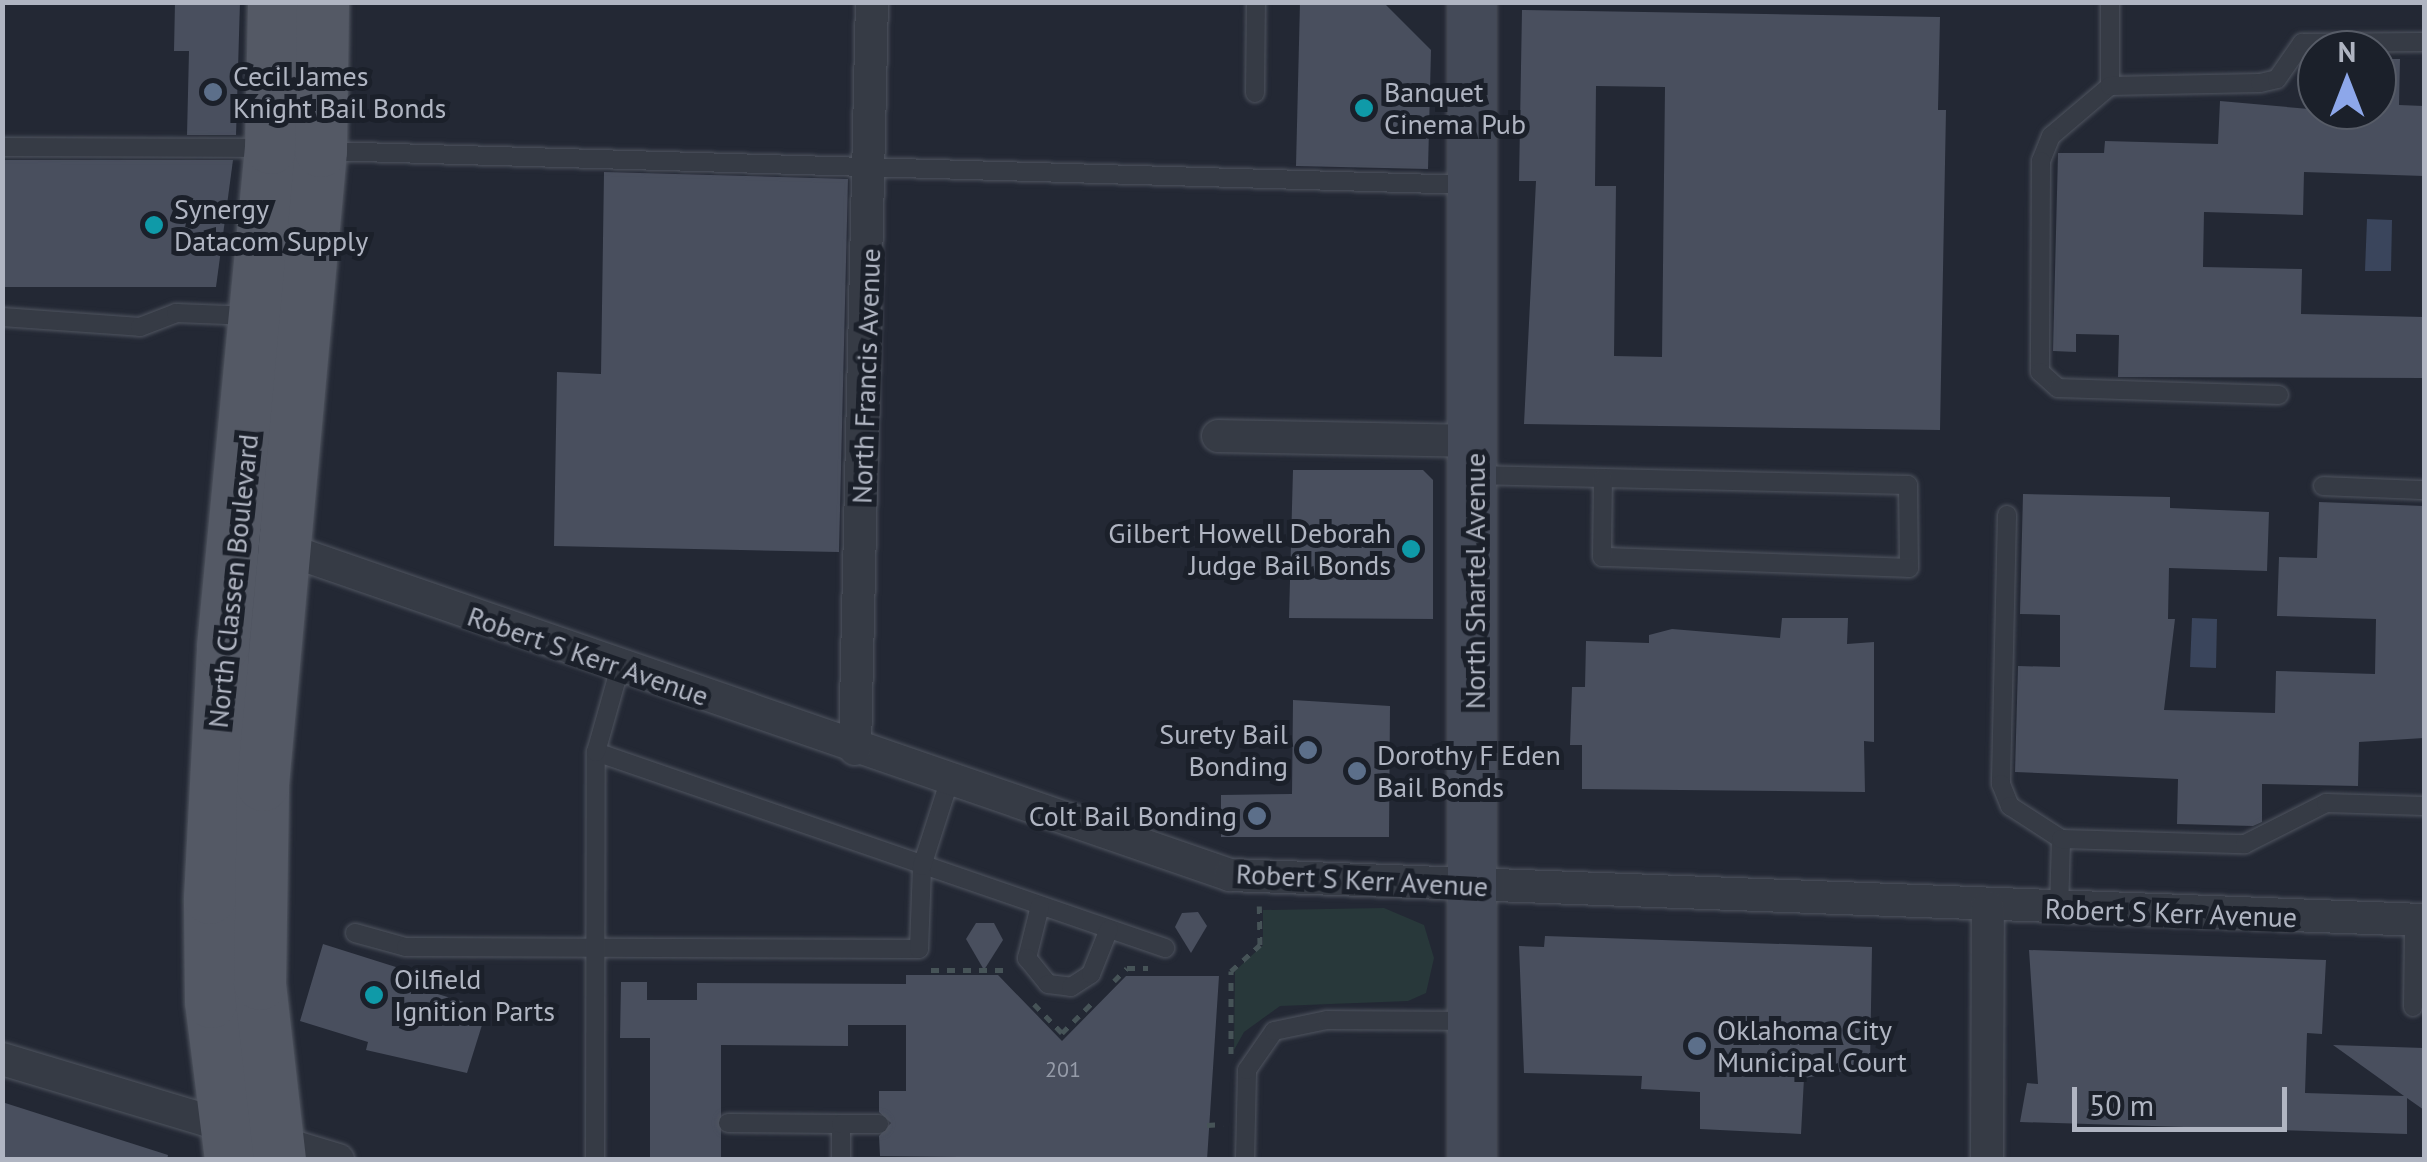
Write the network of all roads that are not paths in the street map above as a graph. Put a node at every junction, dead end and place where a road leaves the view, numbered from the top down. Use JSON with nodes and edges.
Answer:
{"nodes":[{"id":1,"x":274,"y":2,"type":"edge"},
{"id":2,"x":323,"y":2,"type":"edge"},
{"id":3,"x":872,"y":2,"type":"edge"},
{"id":4,"x":1256,"y":2,"type":"edge"},
{"id":5,"x":1472,"y":2,"type":"edge"},
{"id":6,"x":2110,"y":2,"type":"edge"},
{"id":7,"x":2424,"y":42,"type":"edge"},
{"id":8,"x":2110,"y":86,"type":"junction"},
{"id":9,"x":1255,"y":93,"type":"dead end"},
{"id":10,"x":2,"y":147,"type":"edge"},
{"id":11,"x":296,"y":150,"type":"junction"},
{"id":12,"x":871,"y":165,"type":"junction"},
{"id":13,"x":1474,"y":185,"type":"junction"},
{"id":14,"x":258,"y":316,"type":"junction"},
{"id":15,"x":2,"y":317,"type":"edge"},
{"id":16,"x":2280,"y":395,"type":"dead end"},
{"id":17,"x":1218,"y":436,"type":"dead end"},
{"id":18,"x":1475,"y":458,"type":"junction"},
{"id":19,"x":1603,"y":478,"type":"junction"},
{"id":20,"x":2323,"y":486,"type":"dead end"},
{"id":21,"x":2424,"y":490,"type":"edge"},
{"id":22,"x":2007,"y":515,"type":"dead end"},
{"id":23,"x":236,"y":532,"type":"junction"},
{"id":24,"x":284,"y":549,"type":"junction"},
{"id":25,"x":620,"y":667,"type":"junction"},
{"id":26,"x":856,"y":749,"type":"junction"},
{"id":27,"x":596,"y":752,"type":"junction"},
{"id":28,"x":949,"y":782,"type":"junction"},
{"id":29,"x":2424,"y":806,"type":"edge"},
{"id":30,"x":2061,"y":839,"type":"junction"},
{"id":31,"x":922,"y":866,"type":"junction"},
{"id":32,"x":1474,"y":884,"type":"junction"},
{"id":33,"x":1040,"y":906,"type":"junction"},
{"id":34,"x":1988,"y":906,"type":"junction"},
{"id":35,"x":2059,"y":910,"type":"junction"},
{"id":36,"x":2419,"y":920,"type":"edge"},
{"id":37,"x":1109,"y":929,"type":"junction"},
{"id":38,"x":355,"y":933,"type":"dead end"},
{"id":39,"x":595,"y":948,"type":"junction"},
{"id":40,"x":1165,"y":948,"type":"dead end"},
{"id":41,"x":2414,"y":1007,"type":"dead end"},
{"id":42,"x":1473,"y":1021,"type":"junction"},
{"id":43,"x":2,"y":1059,"type":"edge"},
{"id":44,"x":728,"y":1123,"type":"dead end"},
{"id":45,"x":842,"y":1124,"type":"junction"},
{"id":46,"x":879,"y":1124,"type":"dead end"},
{"id":47,"x":255,"y":1147,"type":"edge"},
{"id":48,"x":338,"y":1160,"type":"edge"},
{"id":49,"x":596,"y":1160,"type":"edge"},
{"id":50,"x":841,"y":1160,"type":"edge"},
{"id":51,"x":1245,"y":1160,"type":"edge"},
{"id":52,"x":1472,"y":1160,"type":"edge"},
{"id":53,"x":1987,"y":1160,"type":"edge"}],
"edges":[{"from":1,"to":11,"type":"main road","name":"North Classen Boulevard"},
{"from":2,"to":11,"type":"main road","name":"North Classen Boulevard"},
{"from":3,"to":12,"type":"street","name":"North Francis Avenue"},
{"from":4,"to":9,"type":"lane"},
{"from":5,"to":13,"type":"main road","name":"North Shartel Avenue"},
{"from":6,"to":8,"type":"lane"},
{"from":7,"to":8,"type":"lane"},
{"from":8,"to":16,"type":"lane"},
{"from":10,"to":11,"type":"lane"},
{"from":11,"to":12,"type":"lane"},
{"from":11,"to":14,"type":"main road","name":"North Classen Boulevard"},
{"from":11,"to":24,"type":"main road","name":"North Classen Boulevard"},
{"from":12,"to":13,"type":"lane"},
{"from":12,"to":26,"type":"street","name":"North Francis Avenue"},
{"from":13,"to":18,"type":"main road","name":"North Shartel Avenue"},
{"from":14,"to":15,"type":"lane"},
{"from":14,"to":23,"type":"main road","name":"North Classen Boulevard"},
{"from":17,"to":18,"type":"street"},
{"from":18,"to":19,"type":"lane"},
{"from":18,"to":32,"type":"main road","name":"North Shartel Avenue"},
{"from":19,"to":19,"type":"lane"},
{"from":20,"to":21,"type":"lane"},
{"from":22,"to":30,"type":"lane"},
{"from":23,"to":24,"type":"street","name":"Robert S Kerr Avenue"},
{"from":23,"to":47,"type":"main road","name":"North Classen Boulevard"},
{"from":24,"to":25,"type":"street","name":"Robert S Kerr Avenue"},
{"from":24,"to":47,"type":"main road","name":"North Classen Boulevard"},
{"from":25,"to":26,"type":"street","name":"Robert S Kerr Avenue"},
{"from":25,"to":27,"type":"lane"},
{"from":26,"to":28,"type":"street","name":"Robert S Kerr Avenue"},
{"from":27,"to":31,"type":"lane"},
{"from":27,"to":39,"type":"lane"},
{"from":28,"to":31,"type":"lane"},
{"from":28,"to":32,"type":"street","name":"Robert S Kerr Avenue"},
{"from":29,"to":30,"type":"lane"},
{"from":30,"to":35,"type":"lane"},
{"from":31,"to":33,"type":"lane"},
{"from":31,"to":39,"type":"lane"},
{"from":32,"to":34,"type":"street","name":"Robert S Kerr Avenue"},
{"from":32,"to":42,"type":"main road","name":"North Shartel Avenue"},
{"from":33,"to":37,"type":"lane"},
{"from":33,"to":37,"type":"lane"},
{"from":34,"to":35,"type":"street","name":"Robert S Kerr Avenue"},
{"from":34,"to":53,"type":"street"},
{"from":35,"to":36,"type":"street","name":"Robert S Kerr Avenue"},
{"from":36,"to":41,"type":"lane"},
{"from":37,"to":40,"type":"lane"},
{"from":38,"to":39,"type":"lane"},
{"from":39,"to":49,"type":"lane"},
{"from":42,"to":51,"type":"lane"},
{"from":42,"to":52,"type":"main road","name":"North Shartel Avenue"},
{"from":43,"to":47,"type":"street"},
{"from":44,"to":45,"type":"lane"},
{"from":45,"to":46,"type":"lane"},
{"from":45,"to":50,"type":"lane"},
{"from":47,"to":48,"type":"street"}]}
